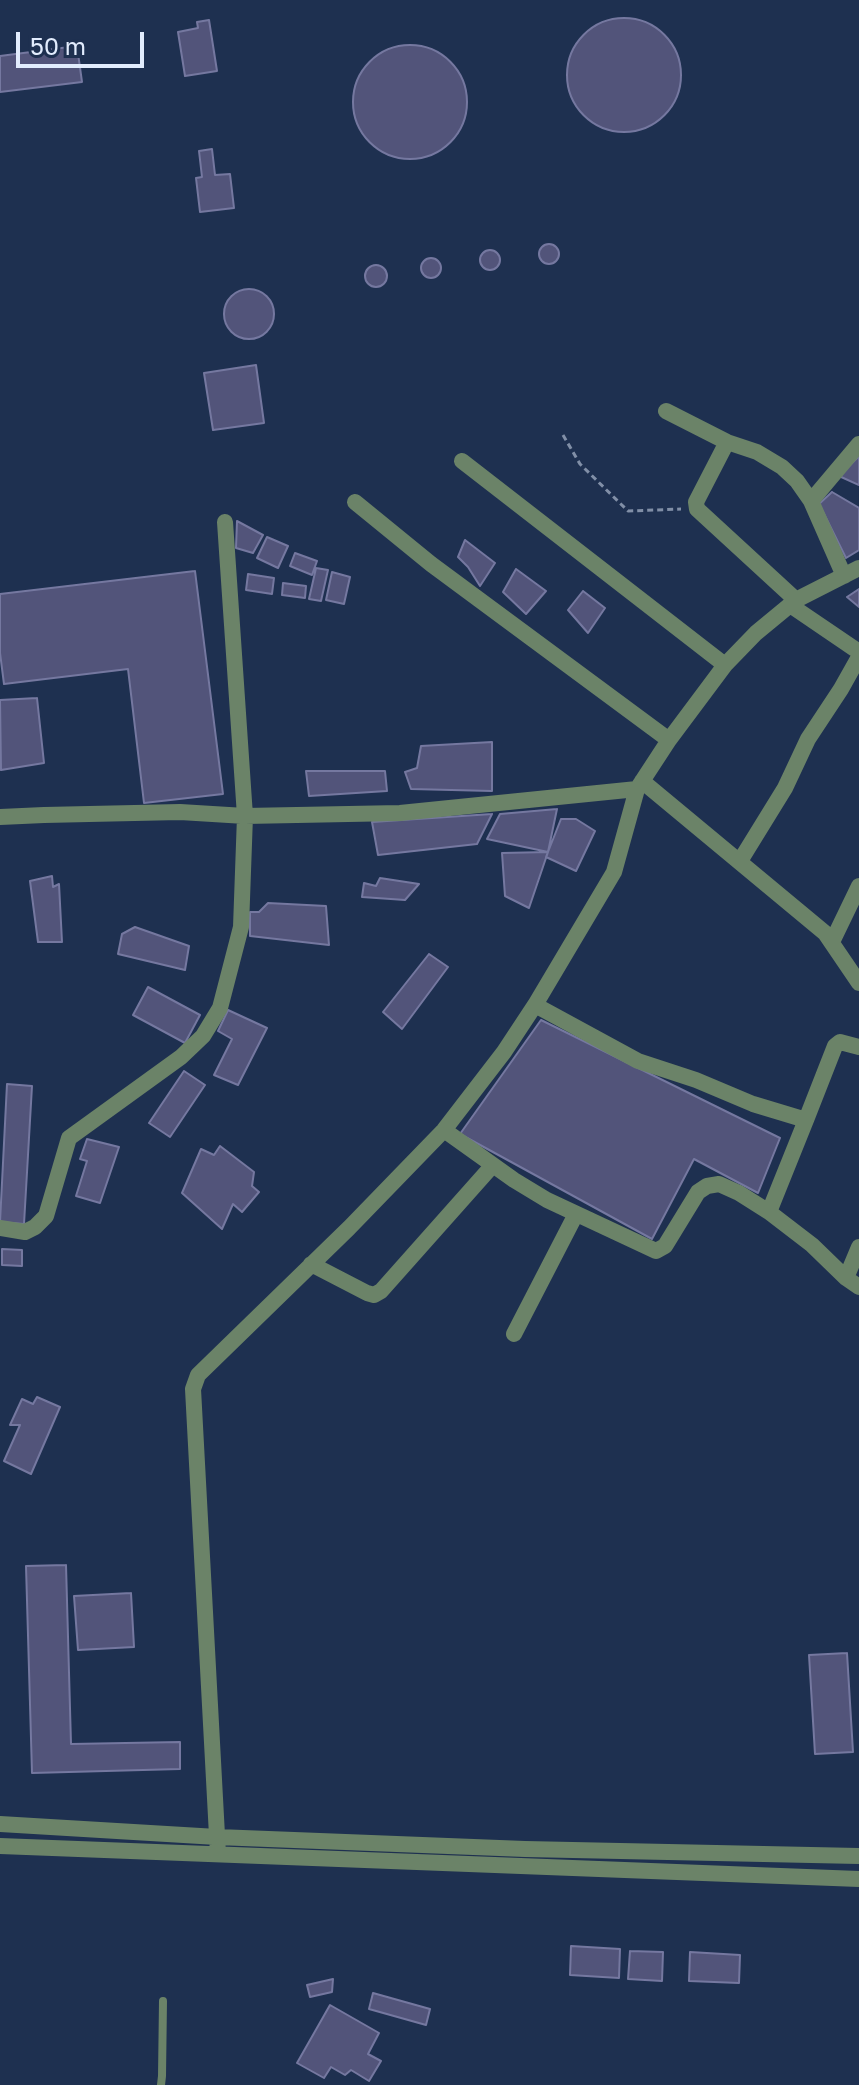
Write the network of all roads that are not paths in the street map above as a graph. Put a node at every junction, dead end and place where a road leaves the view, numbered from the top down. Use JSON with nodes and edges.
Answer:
{"nodes":[{"id":1,"x":666,"y":411,"type":"dead end"},
{"id":2,"x":727,"y":442,"type":"junction"},
{"id":3,"x":859,"y":444,"type":"edge"},
{"id":4,"x":462,"y":461,"type":"dead end"},
{"id":5,"x":811,"y":501,"type":"junction"},
{"id":6,"x":355,"y":502,"type":"dead end"},
{"id":7,"x":225,"y":522,"type":"dead end"},
{"id":8,"x":852,"y":572,"type":"edge"},
{"id":9,"x":793,"y":602,"type":"junction"},
{"id":10,"x":859,"y":655,"type":"edge"},
{"id":11,"x":725,"y":665,"type":"junction"},
{"id":12,"x":669,"y":740,"type":"junction"},
{"id":13,"x":640,"y":785,"type":"junction"},
{"id":14,"x":245,"y":816,"type":"junction"},
{"id":15,"x":0,"y":817,"type":"edge"},
{"id":16,"x":740,"y":861,"type":"junction"},
{"id":17,"x":858,"y":890,"type":"edge"},
{"id":18,"x":832,"y":942,"type":"junction"},
{"id":19,"x":859,"y":983,"type":"edge"},
{"id":20,"x":535,"y":1005,"type":"junction"},
{"id":21,"x":859,"y":1047,"type":"edge"},
{"id":22,"x":806,"y":1120,"type":"junction"},
{"id":23,"x":444,"y":1130,"type":"junction"},
{"id":24,"x":493,"y":1165,"type":"junction"},
{"id":25,"x":769,"y":1212,"type":"junction"},
{"id":26,"x":576,"y":1214,"type":"junction"},
{"id":27,"x":0,"y":1228,"type":"edge"},
{"id":28,"x":859,"y":1247,"type":"edge"},
{"id":29,"x":311,"y":1264,"type":"junction"},
{"id":30,"x":852,"y":1282,"type":"edge"},
{"id":31,"x":514,"y":1334,"type":"dead end"},
{"id":32,"x":0,"y":1824,"type":"edge"},
{"id":33,"x":217,"y":1837,"type":"junction"},
{"id":34,"x":0,"y":1846,"type":"edge"},
{"id":35,"x":218,"y":1854,"type":"junction"},
{"id":36,"x":859,"y":1856,"type":"edge"},
{"id":37,"x":859,"y":1879,"type":"edge"},
{"id":38,"x":163,"y":2001,"type":"dead end"},
{"id":39,"x":161,"y":2085,"type":"edge"}],
"edges":[{"from":1,"to":2,"type":"street"},
{"from":2,"to":5,"type":"street"},
{"from":2,"to":9,"type":"street"},
{"from":3,"to":5,"type":"street"},
{"from":4,"to":11,"type":"street"},
{"from":5,"to":8,"type":"street"},
{"from":6,"to":12,"type":"street"},
{"from":7,"to":14,"type":"street"},
{"from":8,"to":9,"type":"street"},
{"from":9,"to":10,"type":"street"},
{"from":9,"to":11,"type":"street"},
{"from":10,"to":16,"type":"street"},
{"from":11,"to":12,"type":"street"},
{"from":12,"to":13,"type":"street"},
{"from":13,"to":14,"type":"street"},
{"from":13,"to":16,"type":"street"},
{"from":13,"to":20,"type":"street"},
{"from":14,"to":15,"type":"street"},
{"from":14,"to":27,"type":"street"},
{"from":16,"to":18,"type":"street"},
{"from":17,"to":18,"type":"street"},
{"from":18,"to":19,"type":"street"},
{"from":20,"to":22,"type":"street"},
{"from":20,"to":23,"type":"street"},
{"from":21,"to":22,"type":"street"},
{"from":22,"to":25,"type":"street"},
{"from":23,"to":24,"type":"street"},
{"from":23,"to":29,"type":"street"},
{"from":24,"to":26,"type":"street"},
{"from":24,"to":29,"type":"street"},
{"from":25,"to":26,"type":"street"},
{"from":25,"to":30,"type":"street"},
{"from":26,"to":31,"type":"street"},
{"from":28,"to":30,"type":"street"},
{"from":29,"to":33,"type":"street"},
{"from":32,"to":33,"type":"street"},
{"from":33,"to":35,"type":"street"},
{"from":33,"to":36,"type":"street"},
{"from":34,"to":35,"type":"street"},
{"from":35,"to":37,"type":"street"},
{"from":38,"to":39,"type":"lane"}]}
